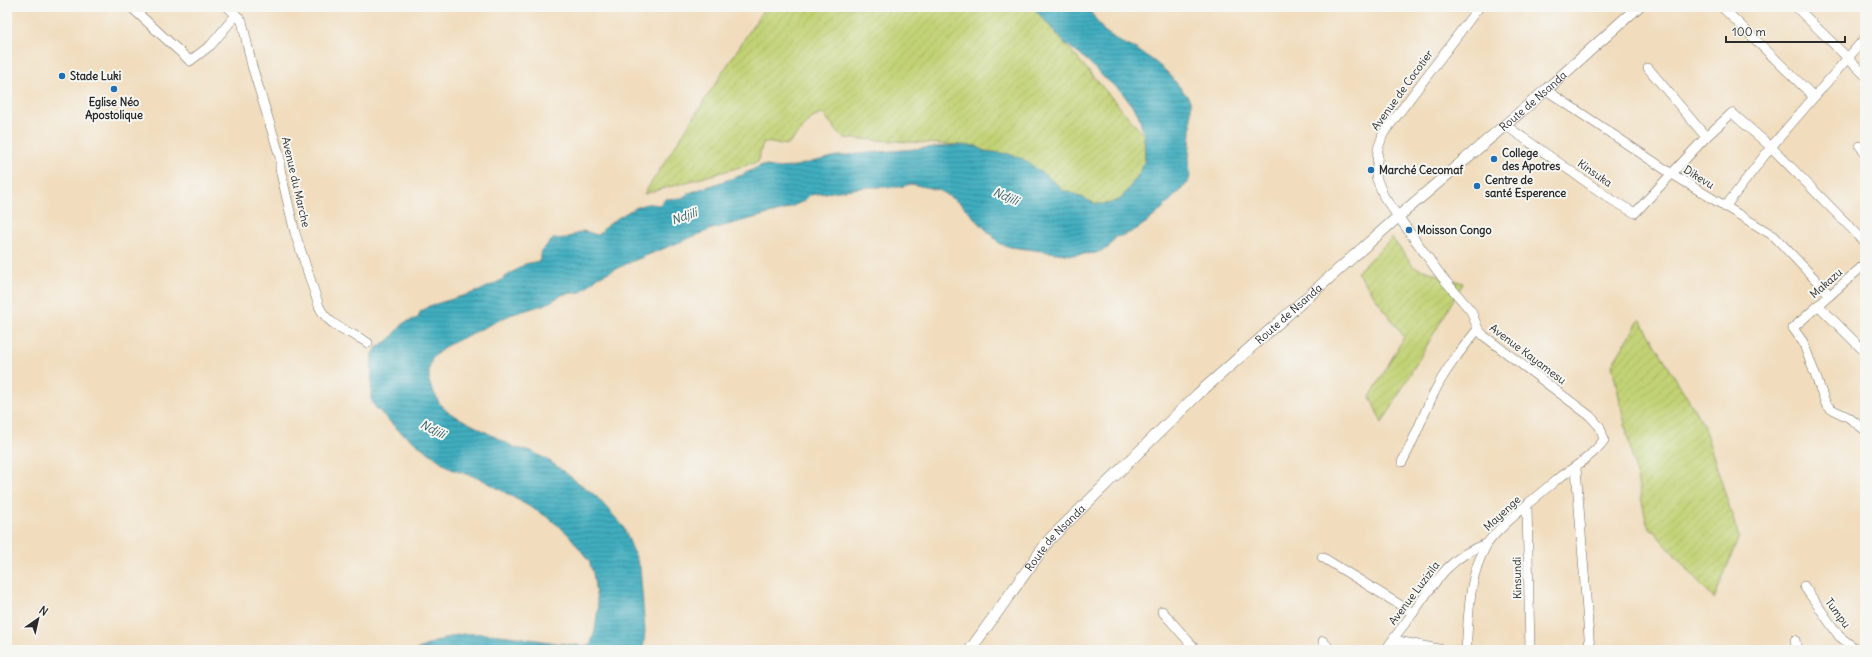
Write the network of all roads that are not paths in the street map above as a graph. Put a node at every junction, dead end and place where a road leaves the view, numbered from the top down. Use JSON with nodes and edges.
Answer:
{"nodes":[{"id":1,"x":131,"y":7,"type":"edge"},
{"id":2,"x":228,"y":7,"type":"edge"},
{"id":3,"x":1479,"y":7,"type":"edge"},
{"id":4,"x":1638,"y":7,"type":"edge"},
{"id":5,"x":1722,"y":7,"type":"edge"},
{"id":6,"x":1796,"y":7,"type":"edge"},
{"id":7,"x":236,"y":15,"type":"junction"},
{"id":8,"x":1865,"y":38,"type":"edge"},
{"id":9,"x":1848,"y":58,"type":"junction"},
{"id":10,"x":1648,"y":68,"type":"dead end"},
{"id":11,"x":1865,"y":75,"type":"edge"},
{"id":12,"x":1546,"y":90,"type":"junction"},
{"id":13,"x":1814,"y":97,"type":"junction"},
{"id":14,"x":1505,"y":125,"type":"junction"},
{"id":15,"x":1706,"y":137,"type":"junction"},
{"id":16,"x":1771,"y":147,"type":"junction"},
{"id":17,"x":1672,"y":174,"type":"junction"},
{"id":18,"x":1724,"y":207,"type":"junction"},
{"id":19,"x":1399,"y":216,"type":"junction"},
{"id":20,"x":1865,"y":242,"type":"edge"},
{"id":21,"x":1865,"y":265,"type":"edge"},
{"id":22,"x":1830,"y":295,"type":"junction"},
{"id":23,"x":1818,"y":305,"type":"junction"},
{"id":24,"x":1478,"y":329,"type":"junction"},
{"id":25,"x":368,"y":343,"type":"dead end"},
{"id":26,"x":1865,"y":352,"type":"edge"},
{"id":27,"x":1865,"y":430,"type":"edge"},
{"id":28,"x":1600,"y":446,"type":"joint"},
{"id":29,"x":1402,"y":462,"type":"dead end"},
{"id":30,"x":1576,"y":468,"type":"junction"},
{"id":31,"x":1527,"y":506,"type":"junction"},
{"id":32,"x":1486,"y":544,"type":"junction"},
{"id":33,"x":1322,"y":557,"type":"dead end"},
{"id":34,"x":1804,"y":586,"type":"dead end"},
{"id":35,"x":1162,"y":611,"type":"dead end"},
{"id":36,"x":1413,"y":613,"type":"junction"},
{"id":37,"x":1393,"y":640,"type":"junction"},
{"id":38,"x":1795,"y":640,"type":"dead end"},
{"id":39,"x":1323,"y":641,"type":"dead end"},
{"id":40,"x":970,"y":650,"type":"edge"},
{"id":41,"x":1196,"y":650,"type":"edge"},
{"id":42,"x":1330,"y":650,"type":"edge"},
{"id":43,"x":1386,"y":650,"type":"edge"},
{"id":44,"x":1443,"y":650,"type":"edge"},
{"id":45,"x":1466,"y":650,"type":"edge"},
{"id":46,"x":1530,"y":650,"type":"edge"},
{"id":47,"x":1590,"y":650,"type":"edge"},
{"id":48,"x":1797,"y":650,"type":"edge"},
{"id":49,"x":1857,"y":650,"type":"edge"}],
"edges":[{"from":1,"to":7,"type":"street"},
{"from":2,"to":7,"type":"street","name":"Avenue du Marche"},
{"from":3,"to":19,"type":"street","name":"Avenue de Cocotier"},
{"from":4,"to":12,"type":"street","name":"Route de Nsanda"},
{"from":5,"to":13,"type":"street"},
{"from":6,"to":9,"type":"street"},
{"from":7,"to":25,"type":"street","name":"Avenue du Marche"},
{"from":8,"to":9,"type":"street"},
{"from":9,"to":11,"type":"street"},
{"from":9,"to":13,"type":"street"},
{"from":10,"to":15,"type":"street"},
{"from":12,"to":14,"type":"street","name":"Route de Nsanda"},
{"from":12,"to":17,"type":"street","name":"Dikevu"},
{"from":13,"to":16,"type":"street"},
{"from":14,"to":17,"type":"street","name":"Kinsuka"},
{"from":14,"to":19,"type":"street","name":"Route de Nsanda"},
{"from":15,"to":16,"type":"street"},
{"from":15,"to":17,"type":"street"},
{"from":16,"to":18,"type":"street"},
{"from":16,"to":20,"type":"street"},
{"from":17,"to":18,"type":"street","name":"Dikevu"},
{"from":18,"to":22,"type":"street","name":"Dikevu"},
{"from":19,"to":24,"type":"street","name":"Avenue Kayamesu"},
{"from":19,"to":40,"type":"street","name":"Route de Nsanda"},
{"from":21,"to":22,"type":"street","name":"Makazu"},
{"from":22,"to":23,"type":"street","name":"Makazu"},
{"from":23,"to":26,"type":"street"},
{"from":23,"to":27,"type":"street","name":"Makazu"},
{"from":24,"to":28,"type":"street","name":"Avenue Kayamesu"},
{"from":24,"to":29,"type":"street"},
{"from":28,"to":30,"type":"street","name":"Mayenge"},
{"from":30,"to":31,"type":"street","name":"Mayenge"},
{"from":30,"to":47,"type":"street"},
{"from":31,"to":32,"type":"street","name":"Mayenge"},
{"from":31,"to":46,"type":"street","name":"Kinsundi"},
{"from":32,"to":36,"type":"street","name":"Avenue Luzizila"},
{"from":32,"to":45,"type":"street","name":"Mayenge"},
{"from":33,"to":36,"type":"street"},
{"from":34,"to":49,"type":"street","name":"Tumpu"},
{"from":35,"to":41,"type":"street"},
{"from":36,"to":37,"type":"street","name":"Avenue Luzizila"},
{"from":37,"to":43,"type":"street","name":"Avenue Luzizila"},
{"from":37,"to":44,"type":"street"},
{"from":38,"to":48,"type":"street"},
{"from":39,"to":42,"type":"street"}]}
